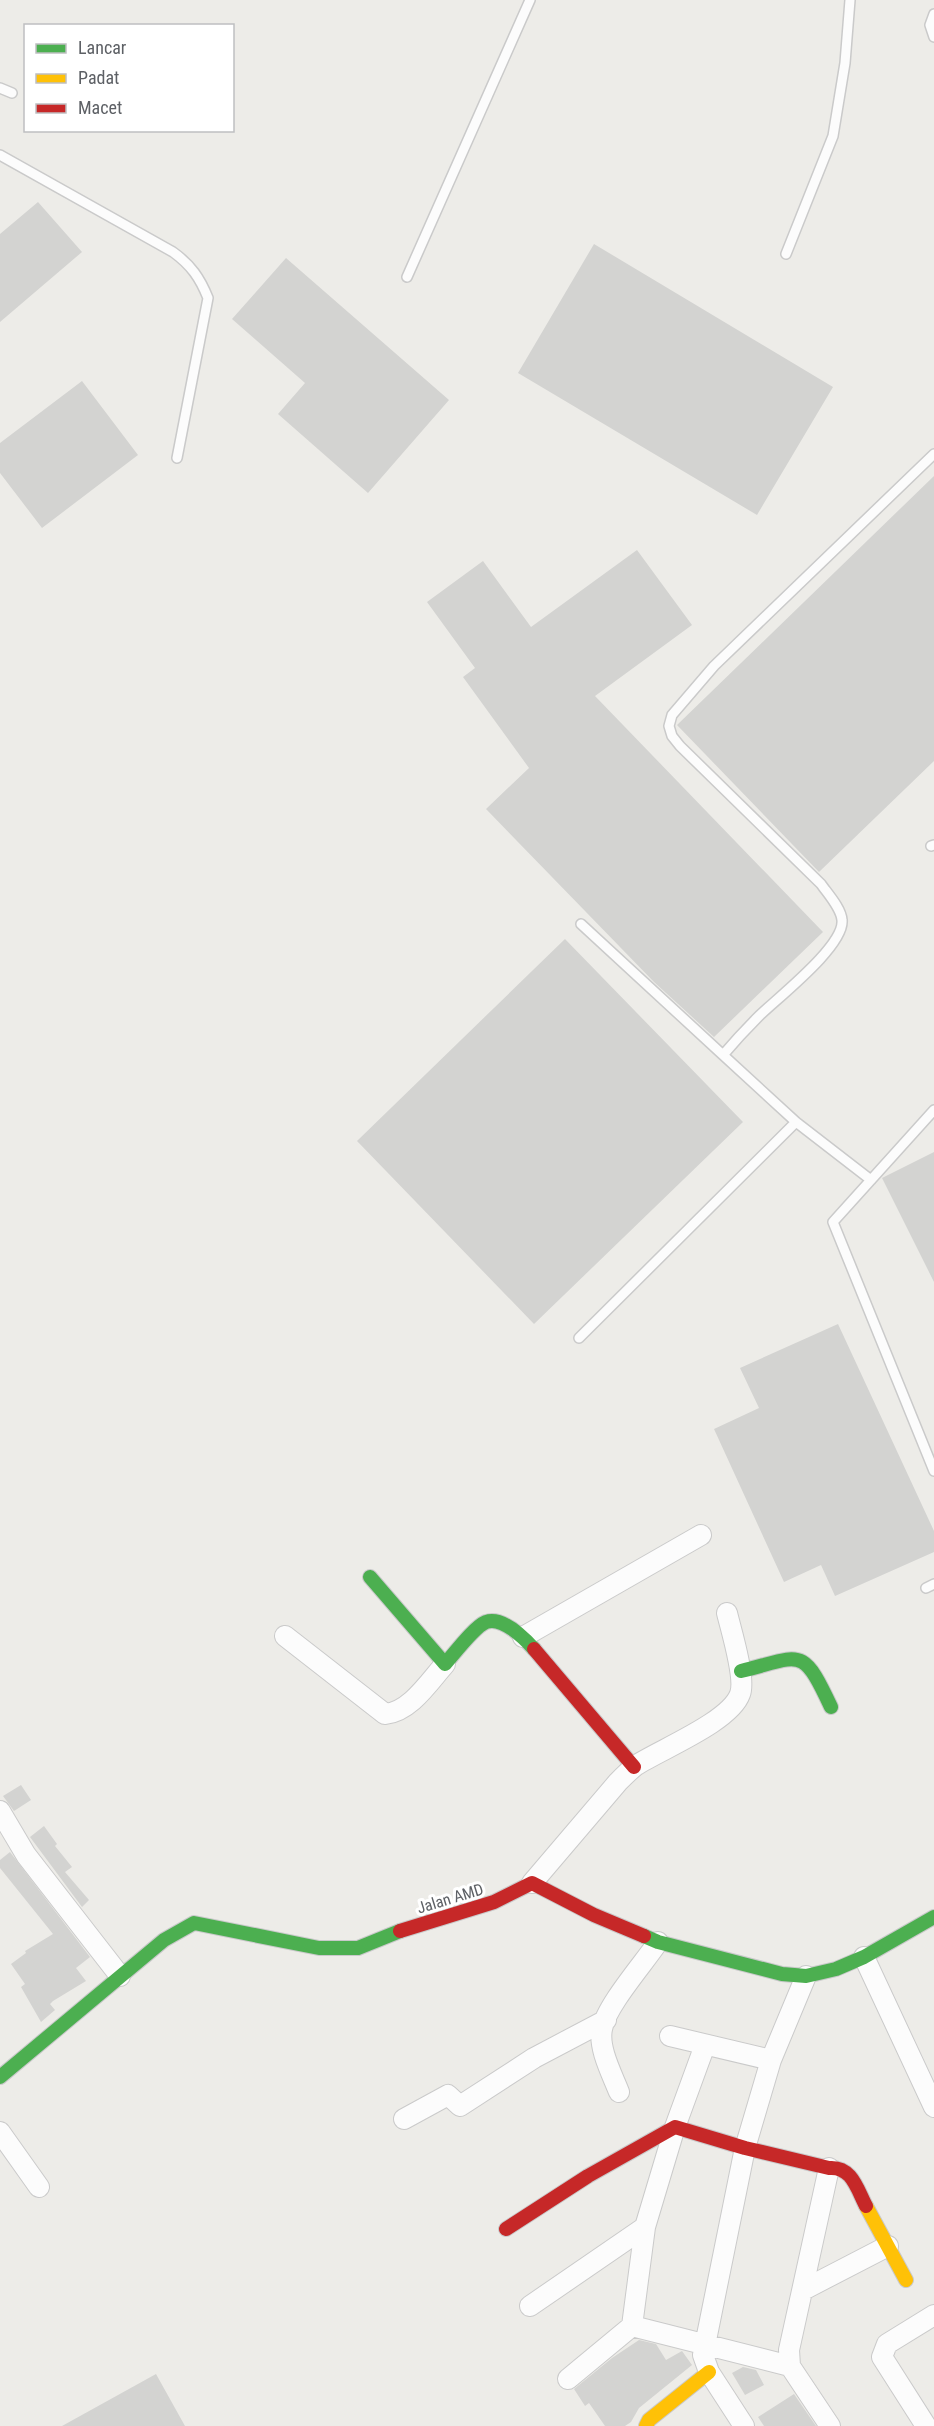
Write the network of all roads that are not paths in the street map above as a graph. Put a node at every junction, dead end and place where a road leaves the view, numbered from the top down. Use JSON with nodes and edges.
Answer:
{"nodes":[{"id":1,"x":530,"y":0,"type":"edge"},
{"id":2,"x":850,"y":0,"type":"edge"},
{"id":3,"x":934,"y":14,"type":"edge"},
{"id":4,"x":934,"y":37,"type":"edge"},
{"id":5,"x":0,"y":88,"type":"edge"},
{"id":6,"x":12,"y":93,"type":"dead end"},
{"id":7,"x":0,"y":155,"type":"edge"},
{"id":8,"x":786,"y":254,"type":"dead end"},
{"id":9,"x":407,"y":277,"type":"dead end"},
{"id":10,"x":934,"y":454,"type":"edge"},
{"id":11,"x":177,"y":458,"type":"dead end"},
{"id":12,"x":581,"y":924,"type":"dead end"},
{"id":13,"x":723,"y":1054,"type":"junction"},
{"id":14,"x":934,"y":1110,"type":"edge"},
{"id":15,"x":796,"y":1122,"type":"junction"},
{"id":16,"x":871,"y":1180,"type":"junction"},
{"id":17,"x":579,"y":1338,"type":"dead end"},
{"id":18,"x":934,"y":1472,"type":"edge"},
{"id":19,"x":700,"y":1535,"type":"dead end"},
{"id":20,"x":370,"y":1577,"type":"dead end"},
{"id":21,"x":726,"y":1613,"type":"dead end"},
{"id":22,"x":285,"y":1636,"type":"dead end"},
{"id":23,"x":523,"y":1637,"type":"junction"},
{"id":24,"x":445,"y":1664,"type":"junction"},
{"id":25,"x":741,"y":1671,"type":"junction"},
{"id":26,"x":831,"y":1707,"type":"dead end"},
{"id":27,"x":634,"y":1767,"type":"junction"},
{"id":28,"x":0,"y":1811,"type":"edge"},
{"id":29,"x":532,"y":1883,"type":"junction"},
{"id":30,"x":934,"y":1917,"type":"edge"},
{"id":31,"x":658,"y":1942,"type":"junction"},
{"id":32,"x":864,"y":1957,"type":"junction"},
{"id":33,"x":120,"y":1976,"type":"junction"},
{"id":34,"x":806,"y":1977,"type":"junction"},
{"id":35,"x":606,"y":2020,"type":"junction"},
{"id":36,"x":670,"y":2036,"type":"dead end"},
{"id":37,"x":705,"y":2045,"type":"junction"},
{"id":38,"x":771,"y":2060,"type":"junction"},
{"id":39,"x":1,"y":2073,"type":"edge"},
{"id":40,"x":619,"y":2092,"type":"dead end"},
{"id":41,"x":934,"y":2107,"type":"edge"},
{"id":42,"x":404,"y":2119,"type":"dead end"},
{"id":43,"x":675,"y":2127,"type":"junction"},
{"id":44,"x":0,"y":2132,"type":"edge"},
{"id":45,"x":745,"y":2148,"type":"junction"},
{"id":46,"x":829,"y":2168,"type":"junction"},
{"id":47,"x":39,"y":2187,"type":"dead end"},
{"id":48,"x":645,"y":2227,"type":"junction"},
{"id":49,"x":506,"y":2229,"type":"dead end"},
{"id":50,"x":888,"y":2246,"type":"junction"},
{"id":51,"x":906,"y":2280,"type":"dead end"},
{"id":52,"x":803,"y":2290,"type":"junction"},
{"id":53,"x":530,"y":2306,"type":"dead end"},
{"id":54,"x":934,"y":2315,"type":"edge"},
{"id":55,"x":632,"y":2326,"type":"junction"},
{"id":56,"x":704,"y":2343,"type":"junction"},
{"id":57,"x":790,"y":2366,"type":"junction"},
{"id":58,"x":709,"y":2372,"type":"junction"},
{"id":59,"x":568,"y":2379,"type":"dead end"},
{"id":60,"x":646,"y":2426,"type":"edge"},
{"id":61,"x":744,"y":2426,"type":"edge"},
{"id":62,"x":830,"y":2426,"type":"edge"},
{"id":63,"x":926,"y":2426,"type":"edge"}],
"edges":[{"from":1,"to":9,"type":"lane"},
{"from":2,"to":8,"type":"lane"},
{"from":3,"to":4,"type":"lane"},
{"from":5,"to":6,"type":"lane"},
{"from":7,"to":11,"type":"lane"},
{"from":10,"to":13,"type":"lane"},
{"from":12,"to":13,"type":"lane"},
{"from":13,"to":15,"type":"lane"},
{"from":14,"to":16,"type":"lane"},
{"from":15,"to":16,"type":"lane"},
{"from":15,"to":17,"type":"lane"},
{"from":16,"to":18,"type":"lane"},
{"from":19,"to":23,"type":"street"},
{"from":20,"to":24,"type":"street"},
{"from":21,"to":25,"type":"street"},
{"from":22,"to":24,"type":"street"},
{"from":23,"to":24,"type":"street"},
{"from":23,"to":27,"type":"street"},
{"from":25,"to":26,"type":"street"},
{"from":25,"to":27,"type":"street"},
{"from":27,"to":29,"type":"street"},
{"from":28,"to":33,"type":"street"},
{"from":29,"to":31,"type":"street"},
{"from":29,"to":33,"type":"street","name":"Jalan AMD"},
{"from":30,"to":32,"type":"street"},
{"from":31,"to":34,"type":"street"},
{"from":31,"to":35,"type":"street"},
{"from":32,"to":34,"type":"street"},
{"from":32,"to":41,"type":"street"},
{"from":33,"to":39,"type":"street","name":"Jalan AMD"},
{"from":34,"to":38,"type":"street"},
{"from":35,"to":40,"type":"street"},
{"from":35,"to":42,"type":"street"},
{"from":36,"to":37,"type":"street"},
{"from":37,"to":38,"type":"street"},
{"from":37,"to":43,"type":"street"},
{"from":38,"to":45,"type":"street"},
{"from":43,"to":45,"type":"street"},
{"from":43,"to":48,"type":"street"},
{"from":43,"to":49,"type":"street"},
{"from":44,"to":47,"type":"street"},
{"from":45,"to":46,"type":"street"},
{"from":45,"to":56,"type":"street"},
{"from":46,"to":50,"type":"street"},
{"from":46,"to":52,"type":"street"},
{"from":48,"to":53,"type":"street"},
{"from":48,"to":55,"type":"street"},
{"from":50,"to":51,"type":"street"},
{"from":50,"to":52,"type":"street"},
{"from":52,"to":57,"type":"street"},
{"from":54,"to":63,"type":"street"},
{"from":55,"to":56,"type":"street"},
{"from":55,"to":59,"type":"street"},
{"from":56,"to":57,"type":"street"},
{"from":56,"to":58,"type":"street"},
{"from":57,"to":62,"type":"street"},
{"from":58,"to":60,"type":"street"},
{"from":58,"to":61,"type":"street"}]}
